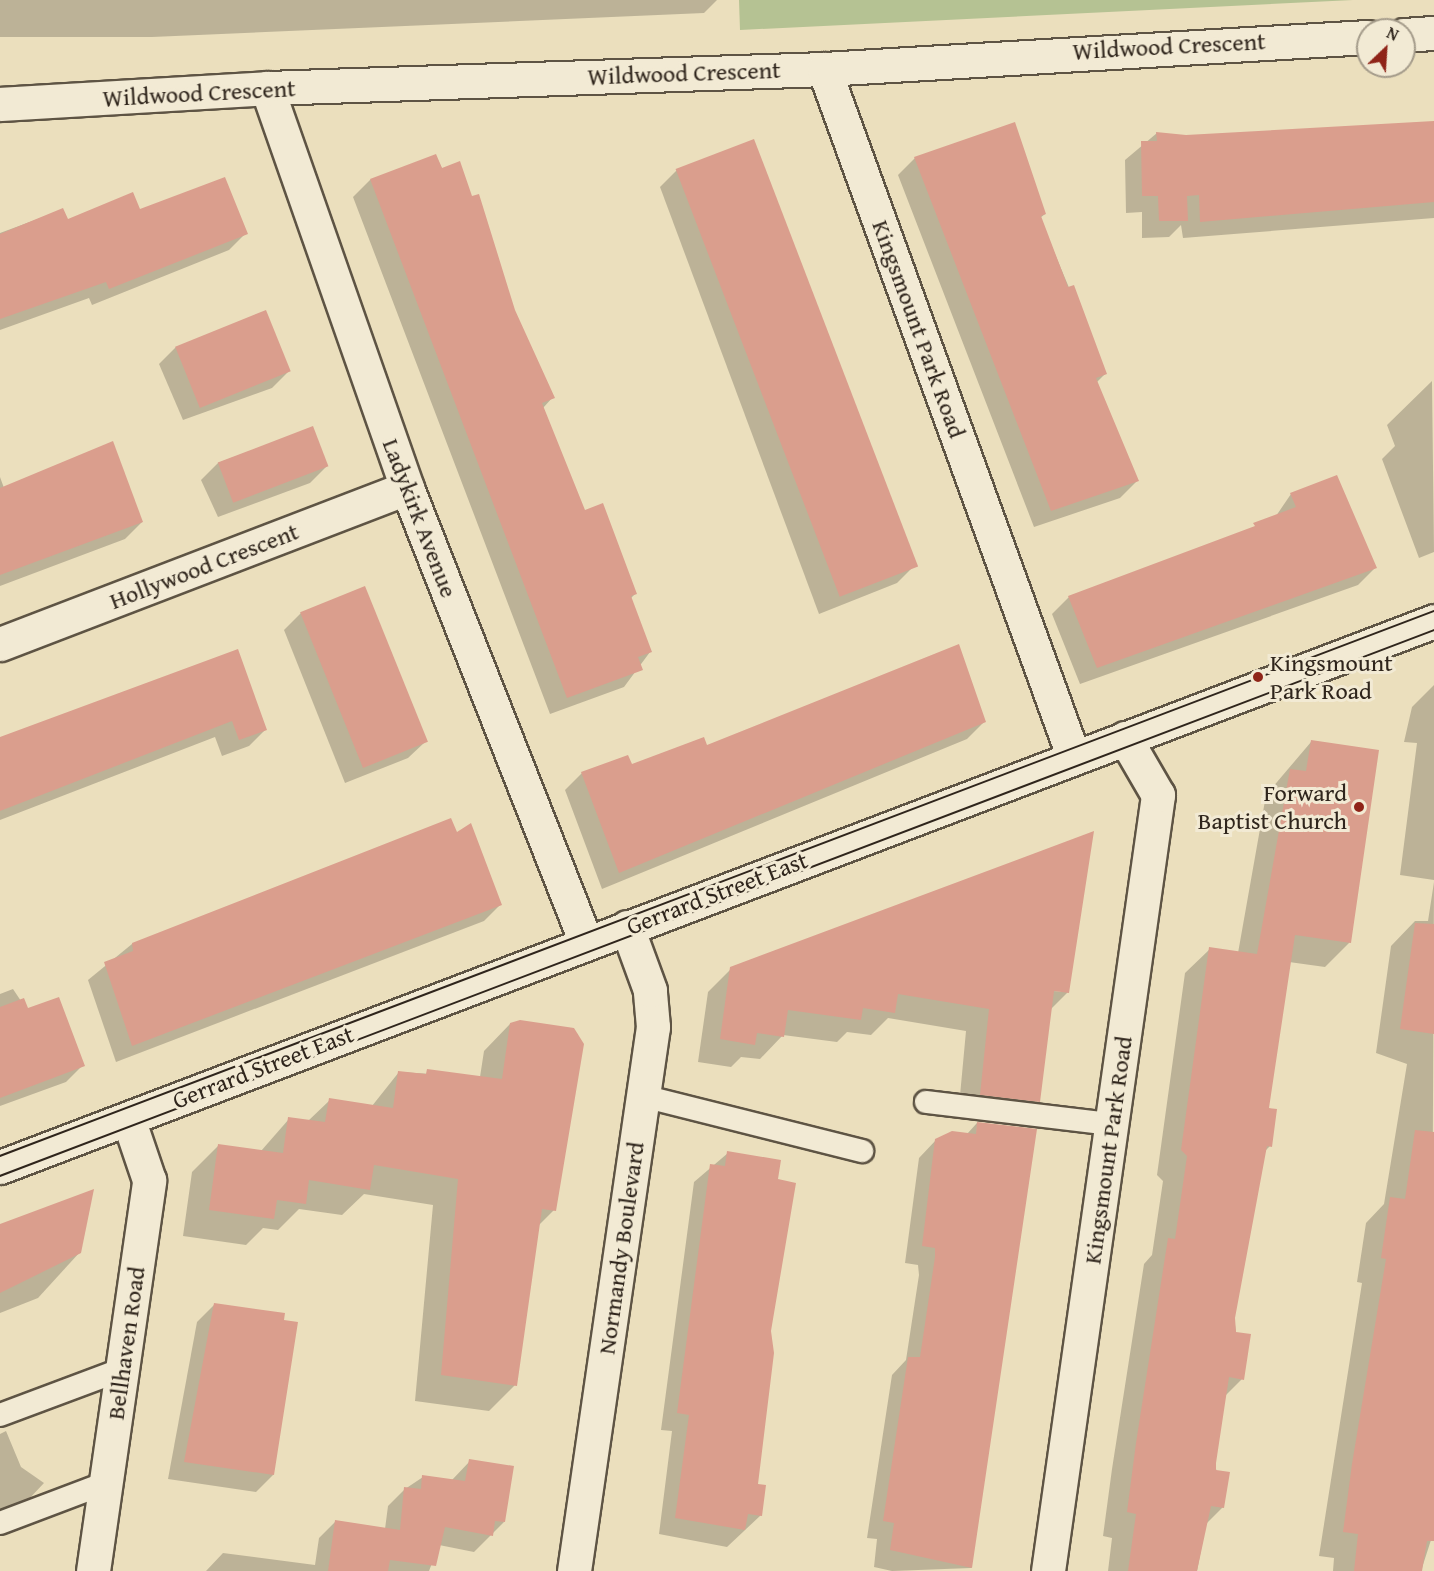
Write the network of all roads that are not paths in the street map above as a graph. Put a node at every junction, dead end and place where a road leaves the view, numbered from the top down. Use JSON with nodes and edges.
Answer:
{"nodes":[{"id":1,"x":1434,"y":33,"type":"edge"},
{"id":2,"x":1416,"y":34,"type":"edge"},
{"id":3,"x":1356,"y":37,"type":"edge"},
{"id":4,"x":824,"y":69,"type":"junction"},
{"id":5,"x":267,"y":88,"type":"junction"},
{"id":6,"x":0,"y":104,"type":"edge"},
{"id":7,"x":407,"y":489,"type":"junction"},
{"id":8,"x":1434,"y":621,"type":"edge"},
{"id":9,"x":0,"y":644,"type":"edge"},
{"id":10,"x":1125,"y":738,"type":"junction"},
{"id":11,"x":1074,"y":758,"type":"junction"},
{"id":12,"x":627,"y":927,"type":"junction"},
{"id":13,"x":586,"y":943,"type":"junction"},
{"id":14,"x":643,"y":1096,"type":"junction"},
{"id":15,"x":926,"y":1102,"type":"dead end"},
{"id":16,"x":128,"y":1118,"type":"junction"},
{"id":17,"x":1111,"y":1124,"type":"junction"},
{"id":18,"x":862,"y":1151,"type":"dead end"},
{"id":19,"x":0,"y":1167,"type":"edge"},
{"id":20,"x":123,"y":1369,"type":"junction"},
{"id":21,"x":0,"y":1415,"type":"edge"},
{"id":22,"x":106,"y":1483,"type":"junction"},
{"id":23,"x":0,"y":1522,"type":"edge"},
{"id":24,"x":93,"y":1571,"type":"edge"},
{"id":25,"x":574,"y":1571,"type":"edge"},
{"id":26,"x":1048,"y":1571,"type":"edge"}],
"edges":[{"from":1,"to":2,"type":"street"},
{"from":3,"to":4,"type":"street","name":"Wildwood Crescent"},
{"from":4,"to":5,"type":"street","name":"Wildwood Crescent"},
{"from":4,"to":11,"type":"street","name":"Kingsmount Park Road"},
{"from":5,"to":6,"type":"street","name":"Wildwood Crescent"},
{"from":5,"to":7,"type":"street","name":"Ladykirk Avenue"},
{"from":7,"to":9,"type":"street","name":"Hollywood Crescent"},
{"from":7,"to":13,"type":"street","name":"Ladykirk Avenue"},
{"from":8,"to":10,"type":"street","name":"Gerrard Street East"},
{"from":10,"to":11,"type":"street","name":"Gerrard Street East"},
{"from":10,"to":17,"type":"street","name":"Kingsmount Park Road"},
{"from":11,"to":12,"type":"street","name":"Gerrard Street East"},
{"from":12,"to":13,"type":"street","name":"Gerrard Street East"},
{"from":12,"to":14,"type":"street","name":"Normandy Boulevard"},
{"from":13,"to":16,"type":"street","name":"Gerrard Street East"},
{"from":14,"to":18,"type":"lane"},
{"from":14,"to":25,"type":"street","name":"Normandy Boulevard"},
{"from":15,"to":17,"type":"lane"},
{"from":16,"to":19,"type":"street","name":"Gerrard Street East"},
{"from":16,"to":20,"type":"street","name":"Bellhaven Road"},
{"from":17,"to":26,"type":"street","name":"Kingsmount Park Road"},
{"from":20,"to":21,"type":"lane"},
{"from":20,"to":22,"type":"street","name":"Bellhaven Road"},
{"from":22,"to":23,"type":"lane"},
{"from":22,"to":24,"type":"street","name":"Bellhaven Road"}]}
